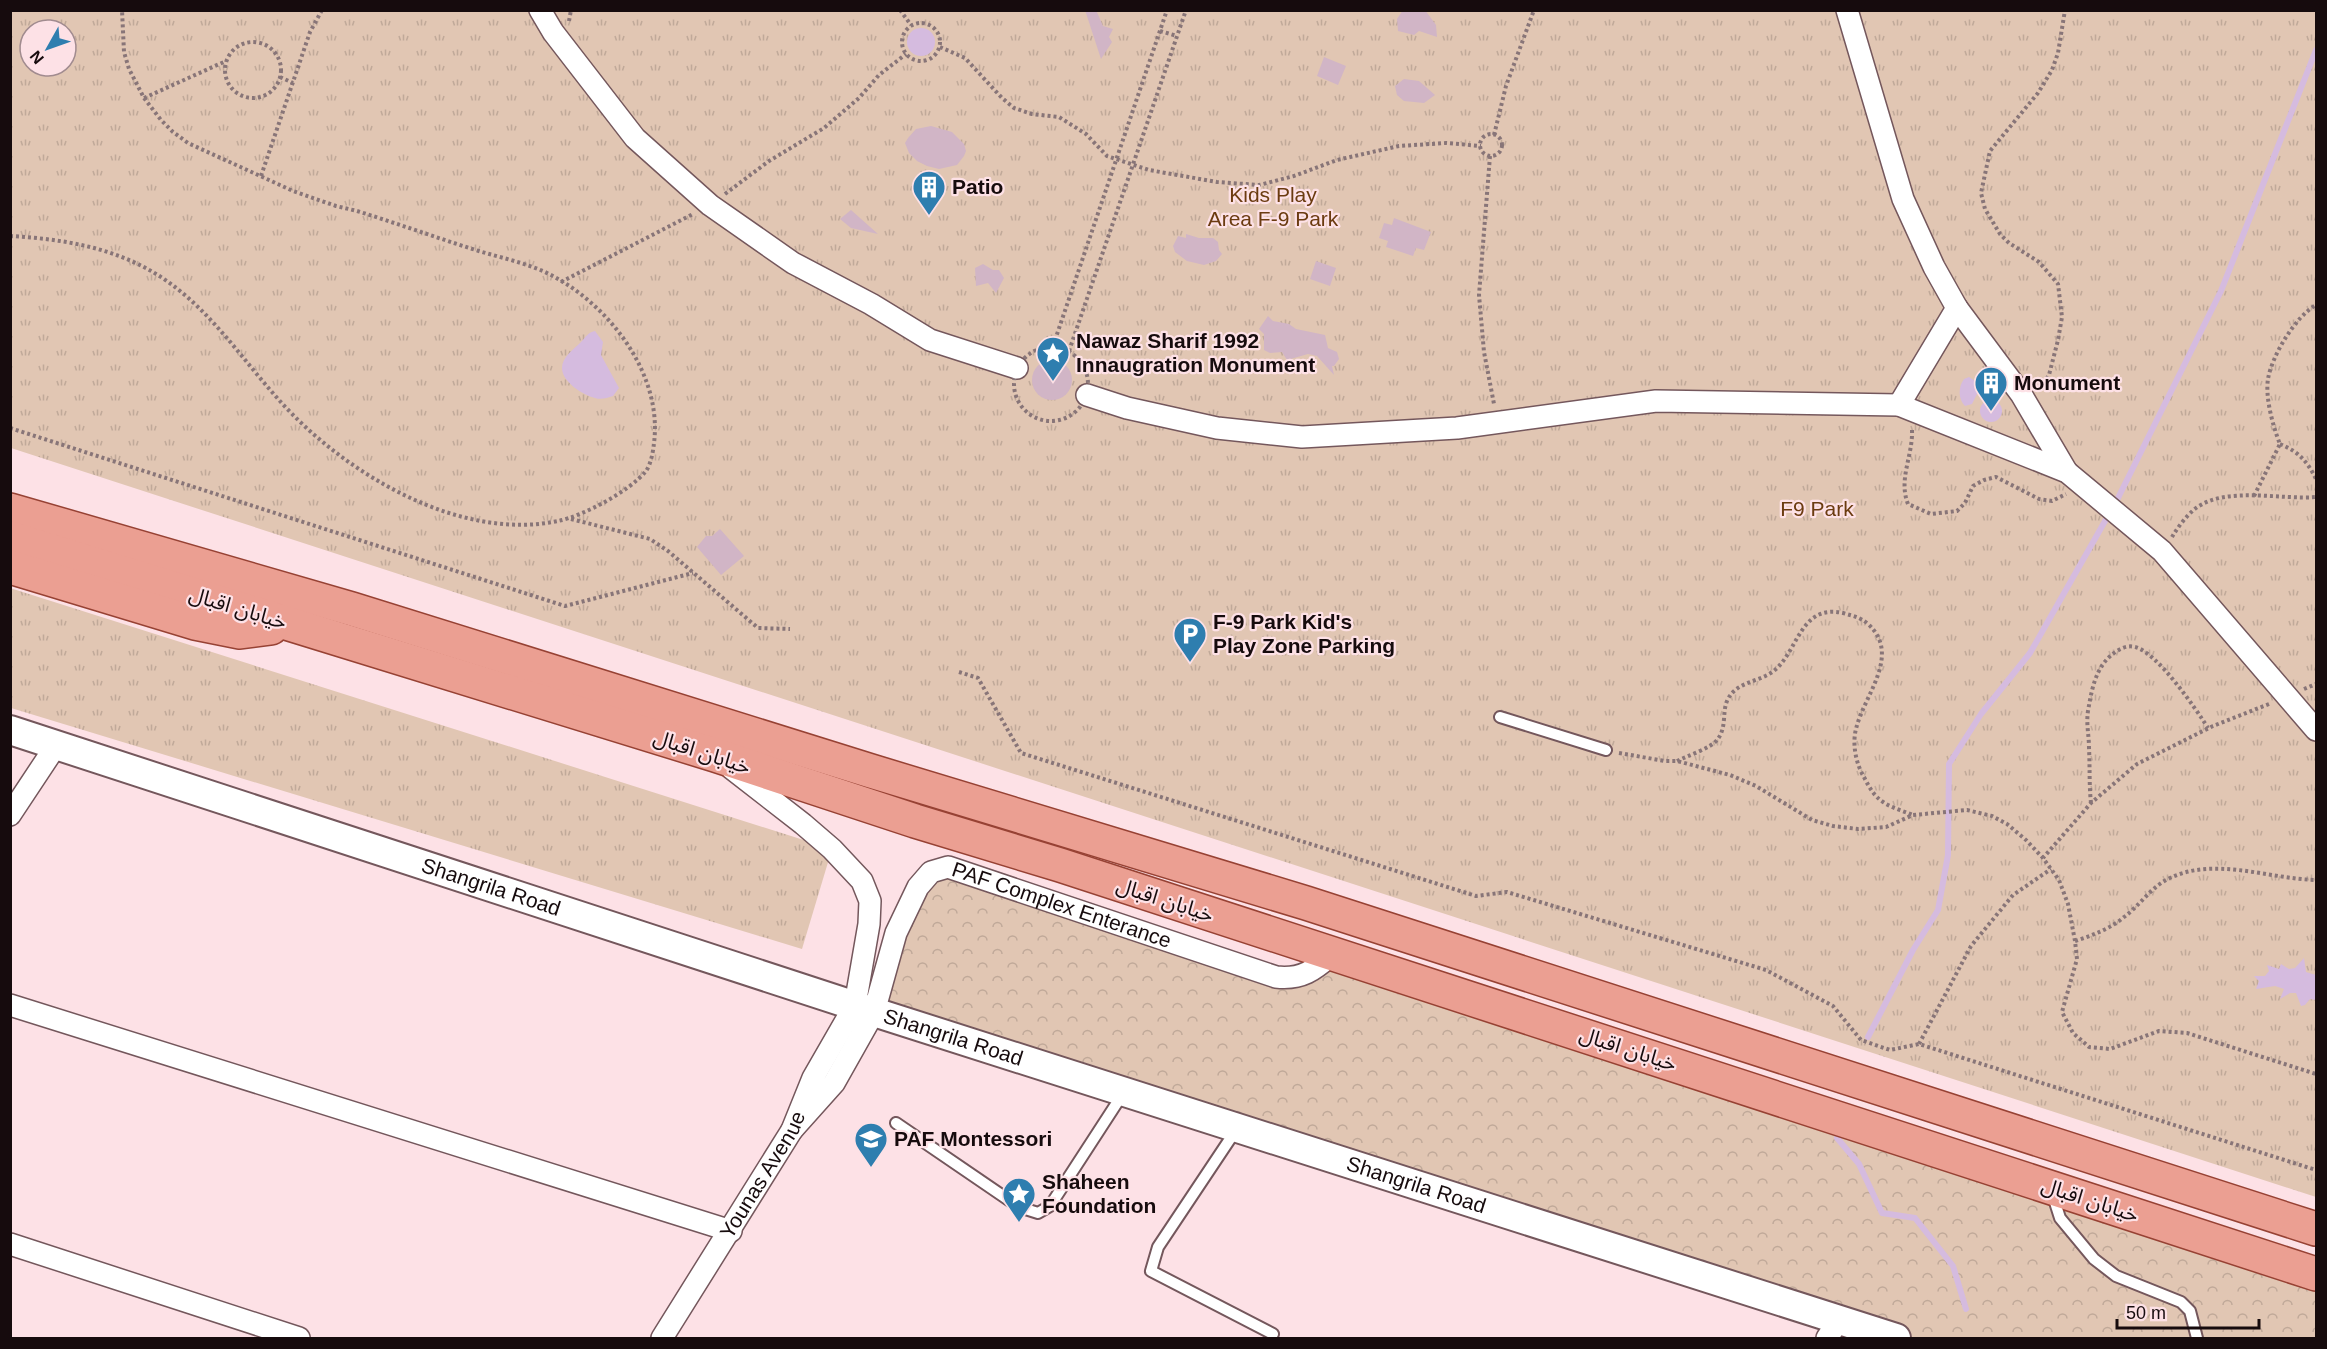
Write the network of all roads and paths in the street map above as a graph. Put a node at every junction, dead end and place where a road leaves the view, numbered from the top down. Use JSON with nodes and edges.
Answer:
{"nodes":[{"id":1,"x":122,"y":10,"type":"edge"},
{"id":2,"x":322,"y":10,"type":"edge"},
{"id":3,"x":540,"y":10,"type":"edge"},
{"id":4,"x":900,"y":10,"type":"edge"},
{"id":5,"x":1167,"y":10,"type":"edge"},
{"id":6,"x":1186,"y":10,"type":"edge"},
{"id":7,"x":1533,"y":10,"type":"edge"},
{"id":8,"x":1847,"y":10,"type":"edge"},
{"id":9,"x":2065,"y":10,"type":"edge"},
{"id":10,"x":911,"y":25,"type":"junction"},
{"id":11,"x":1160,"y":31,"type":"junction"},
{"id":12,"x":1177,"y":36,"type":"junction"},
{"id":13,"x":940,"y":47,"type":"junction"},
{"id":14,"x":906,"y":54,"type":"junction"},
{"id":15,"x":226,"y":61,"type":"junction"},
{"id":16,"x":280,"y":77,"type":"junction"},
{"id":17,"x":293,"y":82,"type":"junction"},
{"id":18,"x":144,"y":98,"type":"junction"},
{"id":19,"x":1494,"y":135,"type":"junction"},
{"id":20,"x":1480,"y":146,"type":"junction"},
{"id":21,"x":1490,"y":156,"type":"junction"},
{"id":22,"x":1116,"y":161,"type":"junction"},
{"id":23,"x":1132,"y":166,"type":"junction"},
{"id":24,"x":261,"y":176,"type":"junction"},
{"id":25,"x":710,"y":205,"type":"junction"},
{"id":26,"x":10,"y":236,"type":"edge"},
{"id":27,"x":561,"y":282,"type":"junction"},
{"id":28,"x":2316,"y":305,"type":"edge"},
{"id":29,"x":1957,"y":308,"type":"junction"},
{"id":30,"x":1053,"y":346,"type":"junction"},
{"id":31,"x":1070,"y":351,"type":"junction"},
{"id":32,"x":1017,"y":368,"type":"junction"},
{"id":33,"x":1087,"y":395,"type":"junction"},
{"id":34,"x":2029,"y":407,"type":"junction"},
{"id":35,"x":1905,"y":408,"type":"junction"},
{"id":36,"x":1495,"y":423,"type":"junction"},
{"id":37,"x":10,"y":428,"type":"edge"},
{"id":38,"x":2280,"y":444,"type":"junction"},
{"id":39,"x":2316,"y":478,"type":"edge"},
{"id":40,"x":2078,"y":481,"type":"junction"},
{"id":41,"x":10,"y":488,"type":"edge"},
{"id":42,"x":2254,"y":495,"type":"junction"},
{"id":43,"x":2316,"y":497,"type":"edge"},
{"id":44,"x":10,"y":510,"type":"edge"},
{"id":45,"x":570,"y":519,"type":"junction"},
{"id":46,"x":10,"y":538,"type":"edge"},
{"id":47,"x":2155,"y":545,"type":"junction"},
{"id":48,"x":10,"y":567,"type":"edge"},
{"id":49,"x":693,"y":573,"type":"junction"},
{"id":50,"x":295,"y":609,"type":"junction"},
{"id":51,"x":790,"y":629,"type":"dead end"},
{"id":52,"x":959,"y":672,"type":"dead end"},
{"id":53,"x":2288,"y":696,"type":"junction"},
{"id":54,"x":1500,"y":717,"type":"dead end"},
{"id":55,"x":2208,"y":728,"type":"junction"},
{"id":56,"x":10,"y":730,"type":"edge"},
{"id":57,"x":2316,"y":730,"type":"edge"},
{"id":58,"x":57,"y":744,"type":"junction"},
{"id":59,"x":1606,"y":750,"type":"joint"},
{"id":60,"x":715,"y":756,"type":"junction"},
{"id":61,"x":1677,"y":760,"type":"junction"},
{"id":62,"x":2091,"y":803,"type":"junction"},
{"id":63,"x":10,"y":815,"type":"edge"},
{"id":64,"x":1913,"y":815,"type":"junction"},
{"id":65,"x":2043,"y":858,"type":"junction"},
{"id":66,"x":2051,"y":869,"type":"junction"},
{"id":67,"x":2316,"y":880,"type":"edge"},
{"id":68,"x":2075,"y":941,"type":"junction"},
{"id":69,"x":1334,"y":954,"type":"junction"},
{"id":70,"x":10,"y":1005,"type":"edge"},
{"id":71,"x":865,"y":1009,"type":"junction"},
{"id":72,"x":1919,"y":1044,"type":"junction"},
{"id":73,"x":2316,"y":1074,"type":"edge"},
{"id":74,"x":1124,"y":1092,"type":"junction"},
{"id":75,"x":896,"y":1123,"type":"dead end"},
{"id":76,"x":1237,"y":1128,"type":"junction"},
{"id":77,"x":792,"y":1130,"type":"joint"},
{"id":78,"x":2316,"y":1170,"type":"edge"},
{"id":79,"x":2050,"y":1186,"type":"junction"},
{"id":80,"x":2316,"y":1230,"type":"edge"},
{"id":81,"x":731,"y":1231,"type":"junction"},
{"id":82,"x":10,"y":1244,"type":"edge"},
{"id":83,"x":2316,"y":1274,"type":"edge"},
{"id":84,"x":1833,"y":1329,"type":"edge"},
{"id":85,"x":1273,"y":1334,"type":"dead end"},
{"id":86,"x":299,"y":1338,"type":"edge"},
{"id":87,"x":662,"y":1338,"type":"edge"},
{"id":88,"x":1896,"y":1338,"type":"edge"},
{"id":89,"x":2198,"y":1338,"type":"edge"}],
"edges":[{"from":1,"to":18,"type":"path"},
{"from":2,"to":17,"type":"path"},
{"from":3,"to":25,"type":"street"},
{"from":4,"to":10,"type":"path"},
{"from":5,"to":11,"type":"path"},
{"from":6,"to":12,"type":"path"},
{"from":7,"to":19,"type":"path"},
{"from":8,"to":29,"type":"street"},
{"from":9,"to":34,"type":"path"},
{"from":10,"to":13,"type":"path"},
{"from":10,"to":14,"type":"path"},
{"from":11,"to":12,"type":"path"},
{"from":11,"to":22,"type":"path"},
{"from":12,"to":23,"type":"path"},
{"from":13,"to":14,"type":"path"},
{"from":13,"to":22,"type":"path"},
{"from":14,"to":25,"type":"path"},
{"from":15,"to":16,"type":"path"},
{"from":15,"to":16,"type":"path"},
{"from":15,"to":18,"type":"path"},
{"from":16,"to":17,"type":"path"},
{"from":17,"to":24,"type":"path"},
{"from":18,"to":24,"type":"path"},
{"from":19,"to":20,"type":"path"},
{"from":19,"to":21,"type":"path"},
{"from":20,"to":21,"type":"path"},
{"from":20,"to":23,"type":"path"},
{"from":21,"to":36,"type":"path"},
{"from":22,"to":23,"type":"path"},
{"from":22,"to":30,"type":"path"},
{"from":23,"to":31,"type":"path"},
{"from":24,"to":27,"type":"path"},
{"from":25,"to":27,"type":"path"},
{"from":25,"to":32,"type":"street"},
{"from":26,"to":45,"type":"path"},
{"from":27,"to":45,"type":"path"},
{"from":28,"to":38,"type":"path"},
{"from":29,"to":34,"type":"street"},
{"from":29,"to":35,"type":"street"},
{"from":30,"to":31,"type":"path"},
{"from":30,"to":32,"type":"path"},
{"from":31,"to":33,"type":"path"},
{"from":32,"to":33,"type":"path"},
{"from":33,"to":36,"type":"street"},
{"from":34,"to":40,"type":"street"},
{"from":35,"to":36,"type":"street"},
{"from":35,"to":40,"type":"street"},
{"from":35,"to":40,"type":"path"},
{"from":37,"to":49,"type":"path"},
{"from":38,"to":39,"type":"path"},
{"from":38,"to":42,"type":"path"},
{"from":40,"to":47,"type":"street"},
{"from":41,"to":50,"type":"main road"},
{"from":42,"to":43,"type":"path"},
{"from":42,"to":47,"type":"path"},
{"from":44,"to":50,"type":"main road","name":"خیابان اقبال"},
{"from":45,"to":49,"type":"path"},
{"from":46,"to":50,"type":"main road","name":"خیابان اقبال"},
{"from":47,"to":53,"type":"street"},
{"from":48,"to":50,"type":"main road"},
{"from":49,"to":51,"type":"path"},
{"from":50,"to":60,"type":"main road","name":"خیابان اقبال"},
{"from":50,"to":80,"type":"main road","name":"خیابان اقبال"},
{"from":52,"to":72,"type":"path"},
{"from":53,"to":55,"type":"path"},
{"from":53,"to":57,"type":"street"},
{"from":54,"to":59,"type":"lane"},
{"from":55,"to":62,"type":"path"},
{"from":55,"to":62,"type":"path"},
{"from":56,"to":58,"type":"street","name":"Shangrila Road"},
{"from":58,"to":63,"type":"street"},
{"from":58,"to":71,"type":"street","name":"Shangrila Road"},
{"from":59,"to":61,"type":"path"},
{"from":60,"to":69,"type":"main road","name":"خیابان اقبال"},
{"from":60,"to":71,"type":"street"},
{"from":61,"to":64,"type":"path"},
{"from":61,"to":64,"type":"path"},
{"from":62,"to":65,"type":"path"},
{"from":64,"to":65,"type":"path"},
{"from":65,"to":66,"type":"path"},
{"from":66,"to":68,"type":"path"},
{"from":66,"to":72,"type":"path"},
{"from":67,"to":68,"type":"path"},
{"from":68,"to":73,"type":"path"},
{"from":69,"to":71,"type":"street","name":"PAF Complex Enterance"},
{"from":69,"to":79,"type":"main road","name":"خیابان اقبال"},
{"from":70,"to":81,"type":"street"},
{"from":71,"to":74,"type":"street","name":"Shangrila Road"},
{"from":71,"to":77,"type":"street","name":"PAF Complex Enterance"},
{"from":72,"to":78,"type":"path"},
{"from":74,"to":75,"type":"lane"},
{"from":74,"to":76,"type":"street","name":"Shangrila Road"},
{"from":76,"to":84,"type":"street","name":"Shangrila Road"},
{"from":76,"to":85,"type":"lane"},
{"from":77,"to":81,"type":"street","name":"Younas Avenue"},
{"from":79,"to":83,"type":"main road","name":"خیابان اقبال"},
{"from":79,"to":89,"type":"lane"},
{"from":81,"to":87,"type":"street","name":"Younas Avenue"},
{"from":82,"to":86,"type":"street"},
{"from":84,"to":88,"type":"street","name":"Shangrila Road"}]}
